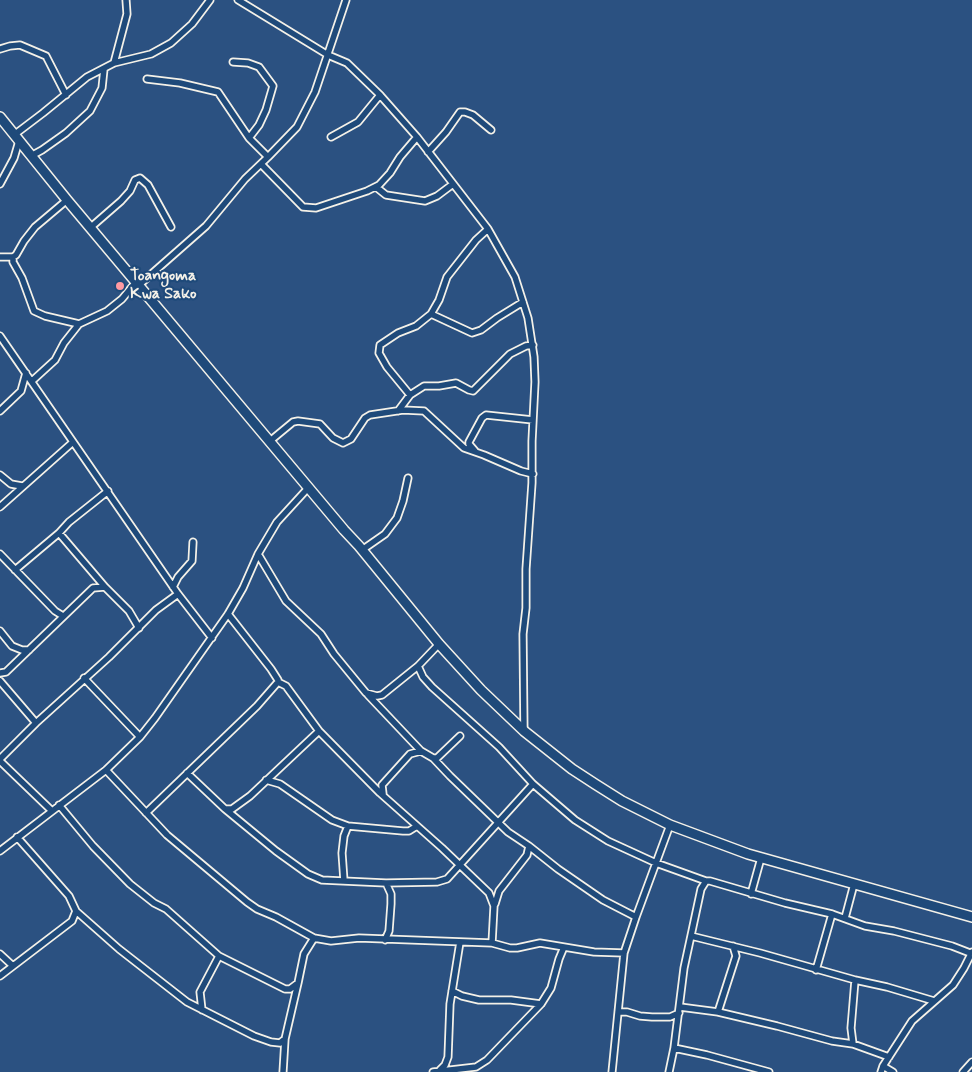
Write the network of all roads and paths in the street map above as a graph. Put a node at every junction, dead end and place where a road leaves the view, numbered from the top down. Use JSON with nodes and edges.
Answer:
{"nodes":[{"id":1,"x":126,"y":0,"type":"edge"},
{"id":2,"x":210,"y":0,"type":"edge"},
{"id":3,"x":238,"y":0,"type":"edge"},
{"id":4,"x":346,"y":0,"type":"edge"},
{"id":5,"x":0,"y":49,"type":"edge"},
{"id":6,"x":328,"y":55,"type":"junction"},
{"id":7,"x":233,"y":62,"type":"dead end"},
{"id":8,"x":114,"y":63,"type":"junction"},
{"id":9,"x":104,"y":69,"type":"junction"},
{"id":10,"x":147,"y":79,"type":"dead end"},
{"id":11,"x":66,"y":95,"type":"junction"},
{"id":12,"x":380,"y":95,"type":"junction"},
{"id":13,"x":0,"y":117,"type":"edge"},
{"id":14,"x":492,"y":130,"type":"dead end"},
{"id":15,"x":331,"y":137,"type":"dead end"},
{"id":16,"x":417,"y":137,"type":"junction"},
{"id":17,"x":16,"y":138,"type":"junction"},
{"id":18,"x":249,"y":138,"type":"junction"},
{"id":19,"x":428,"y":152,"type":"junction"},
{"id":20,"x":31,"y":156,"type":"junction"},
{"id":21,"x":268,"y":157,"type":"junction"},
{"id":22,"x":262,"y":164,"type":"junction"},
{"id":23,"x":0,"y":184,"type":"edge"},
{"id":24,"x":453,"y":184,"type":"junction"},
{"id":25,"x":376,"y":187,"type":"junction"},
{"id":26,"x":66,"y":200,"type":"junction"},
{"id":27,"x":171,"y":226,"type":"dead end"},
{"id":28,"x":90,"y":228,"type":"junction"},
{"id":29,"x":488,"y":229,"type":"junction"},
{"id":30,"x":0,"y":257,"type":"edge"},
{"id":31,"x":13,"y":257,"type":"junction"},
{"id":32,"x":137,"y":284,"type":"junction"},
{"id":33,"x":523,"y":302,"type":"junction"},
{"id":34,"x":431,"y":314,"type":"junction"},
{"id":35,"x":80,"y":324,"type":"junction"},
{"id":36,"x":0,"y":336,"type":"edge"},
{"id":37,"x":533,"y":345,"type":"junction"},
{"id":38,"x":26,"y":373,"type":"junction"},
{"id":39,"x":32,"y":381,"type":"junction"},
{"id":40,"x":410,"y":395,"type":"junction"},
{"id":41,"x":0,"y":410,"type":"edge"},
{"id":42,"x":398,"y":411,"type":"junction"},
{"id":43,"x":533,"y":420,"type":"junction"},
{"id":44,"x":270,"y":441,"type":"junction"},
{"id":45,"x":73,"y":442,"type":"junction"},
{"id":46,"x":476,"y":453,"type":"junction"},
{"id":47,"x":533,"y":474,"type":"junction"},
{"id":48,"x":0,"y":475,"type":"edge"},
{"id":49,"x":408,"y":478,"type":"dead end"},
{"id":50,"x":11,"y":484,"type":"junction"},
{"id":51,"x":22,"y":486,"type":"junction"},
{"id":52,"x":309,"y":488,"type":"junction"},
{"id":53,"x":108,"y":491,"type":"junction"},
{"id":54,"x":10,"y":497,"type":"junction"},
{"id":55,"x":0,"y":506,"type":"edge"},
{"id":56,"x":59,"y":533,"type":"junction"},
{"id":57,"x":194,"y":542,"type":"dead end"},
{"id":58,"x":362,"y":550,"type":"junction"},
{"id":59,"x":258,"y":554,"type":"junction"},
{"id":60,"x":0,"y":555,"type":"edge"},
{"id":61,"x":15,"y":570,"type":"junction"},
{"id":62,"x":98,"y":578,"type":"junction"},
{"id":63,"x":105,"y":587,"type":"junction"},
{"id":64,"x":173,"y":587,"type":"junction"},
{"id":65,"x":93,"y":588,"type":"junction"},
{"id":66,"x":178,"y":594,"type":"junction"},
{"id":67,"x":228,"y":614,"type":"junction"},
{"id":68,"x":63,"y":616,"type":"junction"},
{"id":69,"x":139,"y":628,"type":"junction"},
{"id":70,"x":0,"y":631,"type":"edge"},
{"id":71,"x":212,"y":638,"type":"junction"},
{"id":72,"x":439,"y":644,"type":"junction"},
{"id":73,"x":16,"y":649,"type":"junction"},
{"id":74,"x":29,"y":650,"type":"junction"},
{"id":75,"x":20,"y":658,"type":"junction"},
{"id":76,"x":418,"y":666,"type":"junction"},
{"id":77,"x":3,"y":672,"type":"edge"},
{"id":78,"x":84,"y":678,"type":"junction"},
{"id":79,"x":278,"y":682,"type":"junction"},
{"id":80,"x":2,"y":684,"type":"edge"},
{"id":81,"x":366,"y":693,"type":"junction"},
{"id":82,"x":36,"y":723,"type":"junction"},
{"id":83,"x":315,"y":726,"type":"junction"},
{"id":84,"x":319,"y":731,"type":"junction"},
{"id":85,"x":524,"y":731,"type":"junction"},
{"id":86,"x":460,"y":736,"type":"dead end"},
{"id":87,"x":140,"y":737,"type":"junction"},
{"id":88,"x":311,"y":739,"type":"junction"},
{"id":89,"x":421,"y":751,"type":"junction"},
{"id":90,"x":434,"y":758,"type":"junction"},
{"id":91,"x":0,"y":760,"type":"edge"},
{"id":92,"x":106,"y":770,"type":"junction"},
{"id":93,"x":187,"y":774,"type":"junction"},
{"id":94,"x":266,"y":780,"type":"junction"},
{"id":95,"x":533,"y":784,"type":"junction"},
{"id":96,"x":384,"y":796,"type":"junction"},
{"id":97,"x":59,"y":805,"type":"junction"},
{"id":98,"x":225,"y":809,"type":"junction"},
{"id":99,"x":52,"y":811,"type":"junction"},
{"id":100,"x":146,"y":813,"type":"junction"},
{"id":101,"x":498,"y":821,"type":"junction"},
{"id":102,"x":670,"y":825,"type":"junction"},
{"id":103,"x":348,"y":826,"type":"junction"},
{"id":104,"x":417,"y":826,"type":"junction"},
{"id":105,"x":17,"y":837,"type":"junction"},
{"id":106,"x":529,"y":846,"type":"junction"},
{"id":107,"x":0,"y":851,"type":"edge"},
{"id":108,"x":761,"y":858,"type":"junction"},
{"id":109,"x":656,"y":863,"type":"junction"},
{"id":110,"x":460,"y":865,"type":"junction"},
{"id":111,"x":344,"y":881,"type":"junction"},
{"id":112,"x":706,"y":881,"type":"junction"},
{"id":113,"x":386,"y":883,"type":"junction"},
{"id":114,"x":399,"y":883,"type":"junction"},
{"id":115,"x":854,"y":884,"type":"junction"},
{"id":116,"x":499,"y":891,"type":"junction"},
{"id":117,"x":489,"y":893,"type":"junction"},
{"id":118,"x":391,"y":894,"type":"junction"},
{"id":119,"x":752,"y":894,"type":"junction"},
{"id":120,"x":494,"y":906,"type":"junction"},
{"id":121,"x":76,"y":911,"type":"junction"},
{"id":122,"x":832,"y":914,"type":"junction"},
{"id":123,"x":972,"y":916,"type":"edge"},
{"id":124,"x":636,"y":917,"type":"junction"},
{"id":125,"x":845,"y":918,"type":"junction"},
{"id":126,"x":389,"y":931,"type":"junction"},
{"id":127,"x":691,"y":936,"type":"junction"},
{"id":128,"x":314,"y":938,"type":"junction"},
{"id":129,"x":385,"y":940,"type":"junction"},
{"id":130,"x":396,"y":940,"type":"junction"},
{"id":131,"x":460,"y":942,"type":"junction"},
{"id":132,"x":492,"y":943,"type":"junction"},
{"id":133,"x":733,"y":946,"type":"junction"},
{"id":134,"x":564,"y":947,"type":"junction"},
{"id":135,"x":743,"y":948,"type":"junction"},
{"id":136,"x":971,"y":952,"type":"edge"},
{"id":137,"x":624,"y":953,"type":"junction"},
{"id":138,"x":0,"y":954,"type":"edge"},
{"id":139,"x":219,"y":956,"type":"junction"},
{"id":140,"x":736,"y":956,"type":"junction"},
{"id":141,"x":13,"y":966,"type":"junction"},
{"id":142,"x":816,"y":970,"type":"junction"},
{"id":143,"x":0,"y":976,"type":"edge"},
{"id":144,"x":855,"y":980,"type":"junction"},
{"id":145,"x":298,"y":983,"type":"junction"},
{"id":146,"x":452,"y":991,"type":"junction"},
{"id":147,"x":934,"y":1001,"type":"junction"},
{"id":148,"x":541,"y":1004,"type":"junction"},
{"id":149,"x":202,"y":1010,"type":"junction"},
{"id":150,"x":680,"y":1010,"type":"junction"},
{"id":151,"x":618,"y":1012,"type":"junction"},
{"id":152,"x":718,"y":1012,"type":"junction"},
{"id":153,"x":285,"y":1039,"type":"junction"},
{"id":154,"x":853,"y":1044,"type":"junction"},
{"id":155,"x":674,"y":1048,"type":"junction"},
{"id":156,"x":889,"y":1057,"type":"junction"},
{"id":157,"x":972,"y":1062,"type":"edge"},
{"id":158,"x":882,"y":1069,"type":"edge"},
{"id":159,"x":440,"y":1070,"type":"junction"},
{"id":160,"x":283,"y":1072,"type":"edge"},
{"id":161,"x":433,"y":1072,"type":"edge"},
{"id":162,"x":612,"y":1072,"type":"edge"},
{"id":163,"x":669,"y":1072,"type":"edge"},
{"id":164,"x":769,"y":1072,"type":"edge"},
{"id":165,"x":894,"y":1072,"type":"edge"},
{"id":166,"x":963,"y":1072,"type":"edge"}],
"edges":[{"from":1,"to":8,"type":"street"},
{"from":2,"to":8,"type":"street"},
{"from":3,"to":6,"type":"street"},
{"from":4,"to":6,"type":"street"},
{"from":5,"to":11,"type":"street"},
{"from":6,"to":12,"type":"street"},
{"from":6,"to":21,"type":"street"},
{"from":7,"to":18,"type":"street"},
{"from":8,"to":9,"type":"street"},
{"from":9,"to":11,"type":"street"},
{"from":9,"to":20,"type":"street"},
{"from":10,"to":18,"type":"street"},
{"from":11,"to":17,"type":"street"},
{"from":12,"to":15,"type":"street"},
{"from":12,"to":16,"type":"street"},
{"from":13,"to":17,"type":"main road"},
{"from":14,"to":19,"type":"street"},
{"from":16,"to":19,"type":"street"},
{"from":16,"to":25,"type":"street"},
{"from":17,"to":20,"type":"main road"},
{"from":17,"to":23,"type":"street"},
{"from":18,"to":21,"type":"street"},
{"from":19,"to":24,"type":"street"},
{"from":20,"to":26,"type":"main road"},
{"from":21,"to":22,"type":"street"},
{"from":22,"to":25,"type":"street"},
{"from":22,"to":32,"type":"street"},
{"from":24,"to":25,"type":"street"},
{"from":24,"to":29,"type":"street"},
{"from":26,"to":28,"type":"main road"},
{"from":26,"to":31,"type":"street"},
{"from":27,"to":28,"type":"street"},
{"from":28,"to":32,"type":"main road"},
{"from":29,"to":33,"type":"street"},
{"from":29,"to":34,"type":"street"},
{"from":30,"to":31,"type":"street"},
{"from":31,"to":35,"type":"street"},
{"from":32,"to":35,"type":"street"},
{"from":32,"to":44,"type":"main road"},
{"from":33,"to":34,"type":"street"},
{"from":33,"to":37,"type":"street"},
{"from":34,"to":40,"type":"street"},
{"from":35,"to":39,"type":"street"},
{"from":36,"to":38,"type":"street"},
{"from":37,"to":40,"type":"street"},
{"from":37,"to":43,"type":"street"},
{"from":38,"to":39,"type":"street"},
{"from":38,"to":41,"type":"street"},
{"from":39,"to":45,"type":"street"},
{"from":40,"to":42,"type":"street"},
{"from":42,"to":44,"type":"street"},
{"from":42,"to":46,"type":"street"},
{"from":43,"to":46,"type":"street"},
{"from":43,"to":47,"type":"street"},
{"from":44,"to":52,"type":"main road"},
{"from":45,"to":51,"type":"street"},
{"from":45,"to":53,"type":"street"},
{"from":46,"to":47,"type":"street"},
{"from":47,"to":85,"type":"street"},
{"from":48,"to":50,"type":"street"},
{"from":49,"to":58,"type":"street"},
{"from":50,"to":51,"type":"street"},
{"from":50,"to":54,"type":"street"},
{"from":51,"to":54,"type":"street"},
{"from":52,"to":58,"type":"main road"},
{"from":52,"to":59,"type":"street"},
{"from":53,"to":56,"type":"street"},
{"from":53,"to":64,"type":"street"},
{"from":54,"to":55,"type":"street"},
{"from":56,"to":61,"type":"street"},
{"from":56,"to":62,"type":"street"},
{"from":57,"to":64,"type":"street"},
{"from":58,"to":72,"type":"main road"},
{"from":59,"to":67,"type":"street"},
{"from":59,"to":81,"type":"street"},
{"from":60,"to":61,"type":"street"},
{"from":61,"to":68,"type":"street"},
{"from":62,"to":63,"type":"street"},
{"from":62,"to":65,"type":"street"},
{"from":63,"to":65,"type":"street"},
{"from":63,"to":69,"type":"street"},
{"from":64,"to":66,"type":"street"},
{"from":65,"to":68,"type":"street"},
{"from":66,"to":69,"type":"street"},
{"from":66,"to":71,"type":"street"},
{"from":67,"to":71,"type":"street"},
{"from":67,"to":79,"type":"street"},
{"from":68,"to":74,"type":"street"},
{"from":69,"to":78,"type":"street"},
{"from":70,"to":73,"type":"street"},
{"from":71,"to":87,"type":"street"},
{"from":72,"to":76,"type":"street"},
{"from":72,"to":85,"type":"main road"},
{"from":73,"to":74,"type":"street"},
{"from":73,"to":75,"type":"street"},
{"from":74,"to":75,"type":"street"},
{"from":75,"to":77,"type":"street"},
{"from":76,"to":81,"type":"street"},
{"from":76,"to":95,"type":"street"},
{"from":77,"to":80,"type":"street"},
{"from":78,"to":82,"type":"street"},
{"from":78,"to":87,"type":"street"},
{"from":79,"to":83,"type":"street"},
{"from":79,"to":93,"type":"street"},
{"from":80,"to":82,"type":"street"},
{"from":81,"to":89,"type":"street"},
{"from":82,"to":91,"type":"street"},
{"from":83,"to":84,"type":"street"},
{"from":83,"to":88,"type":"street"},
{"from":84,"to":88,"type":"street"},
{"from":84,"to":96,"type":"street"},
{"from":85,"to":102,"type":"main road"},
{"from":86,"to":90,"type":"street"},
{"from":87,"to":92,"type":"street"},
{"from":88,"to":94,"type":"street"},
{"from":89,"to":90,"type":"street"},
{"from":89,"to":96,"type":"street"},
{"from":90,"to":101,"type":"street"},
{"from":91,"to":99,"type":"street"},
{"from":92,"to":97,"type":"street"},
{"from":92,"to":100,"type":"street"},
{"from":93,"to":98,"type":"street"},
{"from":93,"to":100,"type":"street"},
{"from":94,"to":98,"type":"street"},
{"from":94,"to":103,"type":"street"},
{"from":95,"to":101,"type":"street"},
{"from":95,"to":109,"type":"street"},
{"from":96,"to":104,"type":"street"},
{"from":97,"to":99,"type":"street"},
{"from":97,"to":139,"type":"street"},
{"from":98,"to":111,"type":"street"},
{"from":99,"to":105,"type":"street"},
{"from":100,"to":128,"type":"street"},
{"from":101,"to":106,"type":"street"},
{"from":101,"to":110,"type":"street"},
{"from":102,"to":108,"type":"main road"},
{"from":102,"to":109,"type":"street"},
{"from":103,"to":104,"type":"street"},
{"from":103,"to":111,"type":"street"},
{"from":104,"to":110,"type":"street"},
{"from":105,"to":107,"type":"street"},
{"from":105,"to":121,"type":"street"},
{"from":106,"to":116,"type":"street"},
{"from":106,"to":124,"type":"street"},
{"from":108,"to":115,"type":"main road"},
{"from":108,"to":119,"type":"street"},
{"from":109,"to":112,"type":"street"},
{"from":109,"to":124,"type":"street"},
{"from":110,"to":114,"type":"street"},
{"from":110,"to":117,"type":"street"},
{"from":111,"to":113,"type":"street"},
{"from":112,"to":119,"type":"street"},
{"from":112,"to":127,"type":"street"},
{"from":113,"to":114,"type":"street"},
{"from":113,"to":118,"type":"street"},
{"from":114,"to":118,"type":"street"},
{"from":115,"to":123,"type":"main road"},
{"from":115,"to":125,"type":"street"},
{"from":116,"to":117,"type":"street"},
{"from":116,"to":120,"type":"street"},
{"from":117,"to":120,"type":"street"},
{"from":118,"to":126,"type":"street"},
{"from":119,"to":122,"type":"street"},
{"from":120,"to":132,"type":"street"},
{"from":121,"to":141,"type":"street"},
{"from":121,"to":149,"type":"street"},
{"from":122,"to":125,"type":"street"},
{"from":122,"to":142,"type":"street"},
{"from":124,"to":137,"type":"street"},
{"from":125,"to":136,"type":"street"},
{"from":126,"to":129,"type":"street"},
{"from":126,"to":130,"type":"street"},
{"from":127,"to":133,"type":"street"},
{"from":127,"to":150,"type":"street"},
{"from":128,"to":129,"type":"street"},
{"from":128,"to":145,"type":"street"},
{"from":129,"to":130,"type":"street"},
{"from":130,"to":131,"type":"street"},
{"from":131,"to":132,"type":"street"},
{"from":131,"to":146,"type":"street"},
{"from":132,"to":134,"type":"street"},
{"from":133,"to":135,"type":"street"},
{"from":133,"to":140,"type":"street"},
{"from":134,"to":137,"type":"street"},
{"from":134,"to":148,"type":"street"},
{"from":135,"to":140,"type":"street"},
{"from":135,"to":142,"type":"street"},
{"from":136,"to":147,"type":"street"},
{"from":137,"to":151,"type":"street"},
{"from":138,"to":141,"type":"street"},
{"from":139,"to":145,"type":"street"},
{"from":139,"to":149,"type":"street"},
{"from":140,"to":152,"type":"street"},
{"from":141,"to":143,"type":"street"},
{"from":142,"to":144,"type":"street"},
{"from":144,"to":147,"type":"street"},
{"from":144,"to":154,"type":"street"},
{"from":145,"to":153,"type":"street"},
{"from":146,"to":148,"type":"street"},
{"from":146,"to":159,"type":"street"},
{"from":147,"to":156,"type":"street"},
{"from":148,"to":159,"type":"street"},
{"from":149,"to":153,"type":"street"},
{"from":150,"to":151,"type":"street"},
{"from":150,"to":152,"type":"street"},
{"from":150,"to":155,"type":"street"},
{"from":151,"to":162,"type":"street"},
{"from":152,"to":154,"type":"street"},
{"from":153,"to":160,"type":"street"},
{"from":154,"to":156,"type":"street"},
{"from":155,"to":163,"type":"street"},
{"from":155,"to":164,"type":"street"},
{"from":156,"to":158,"type":"street"},
{"from":157,"to":166,"type":"street"},
{"from":158,"to":165,"type":"street"},
{"from":159,"to":161,"type":"street"}]}
